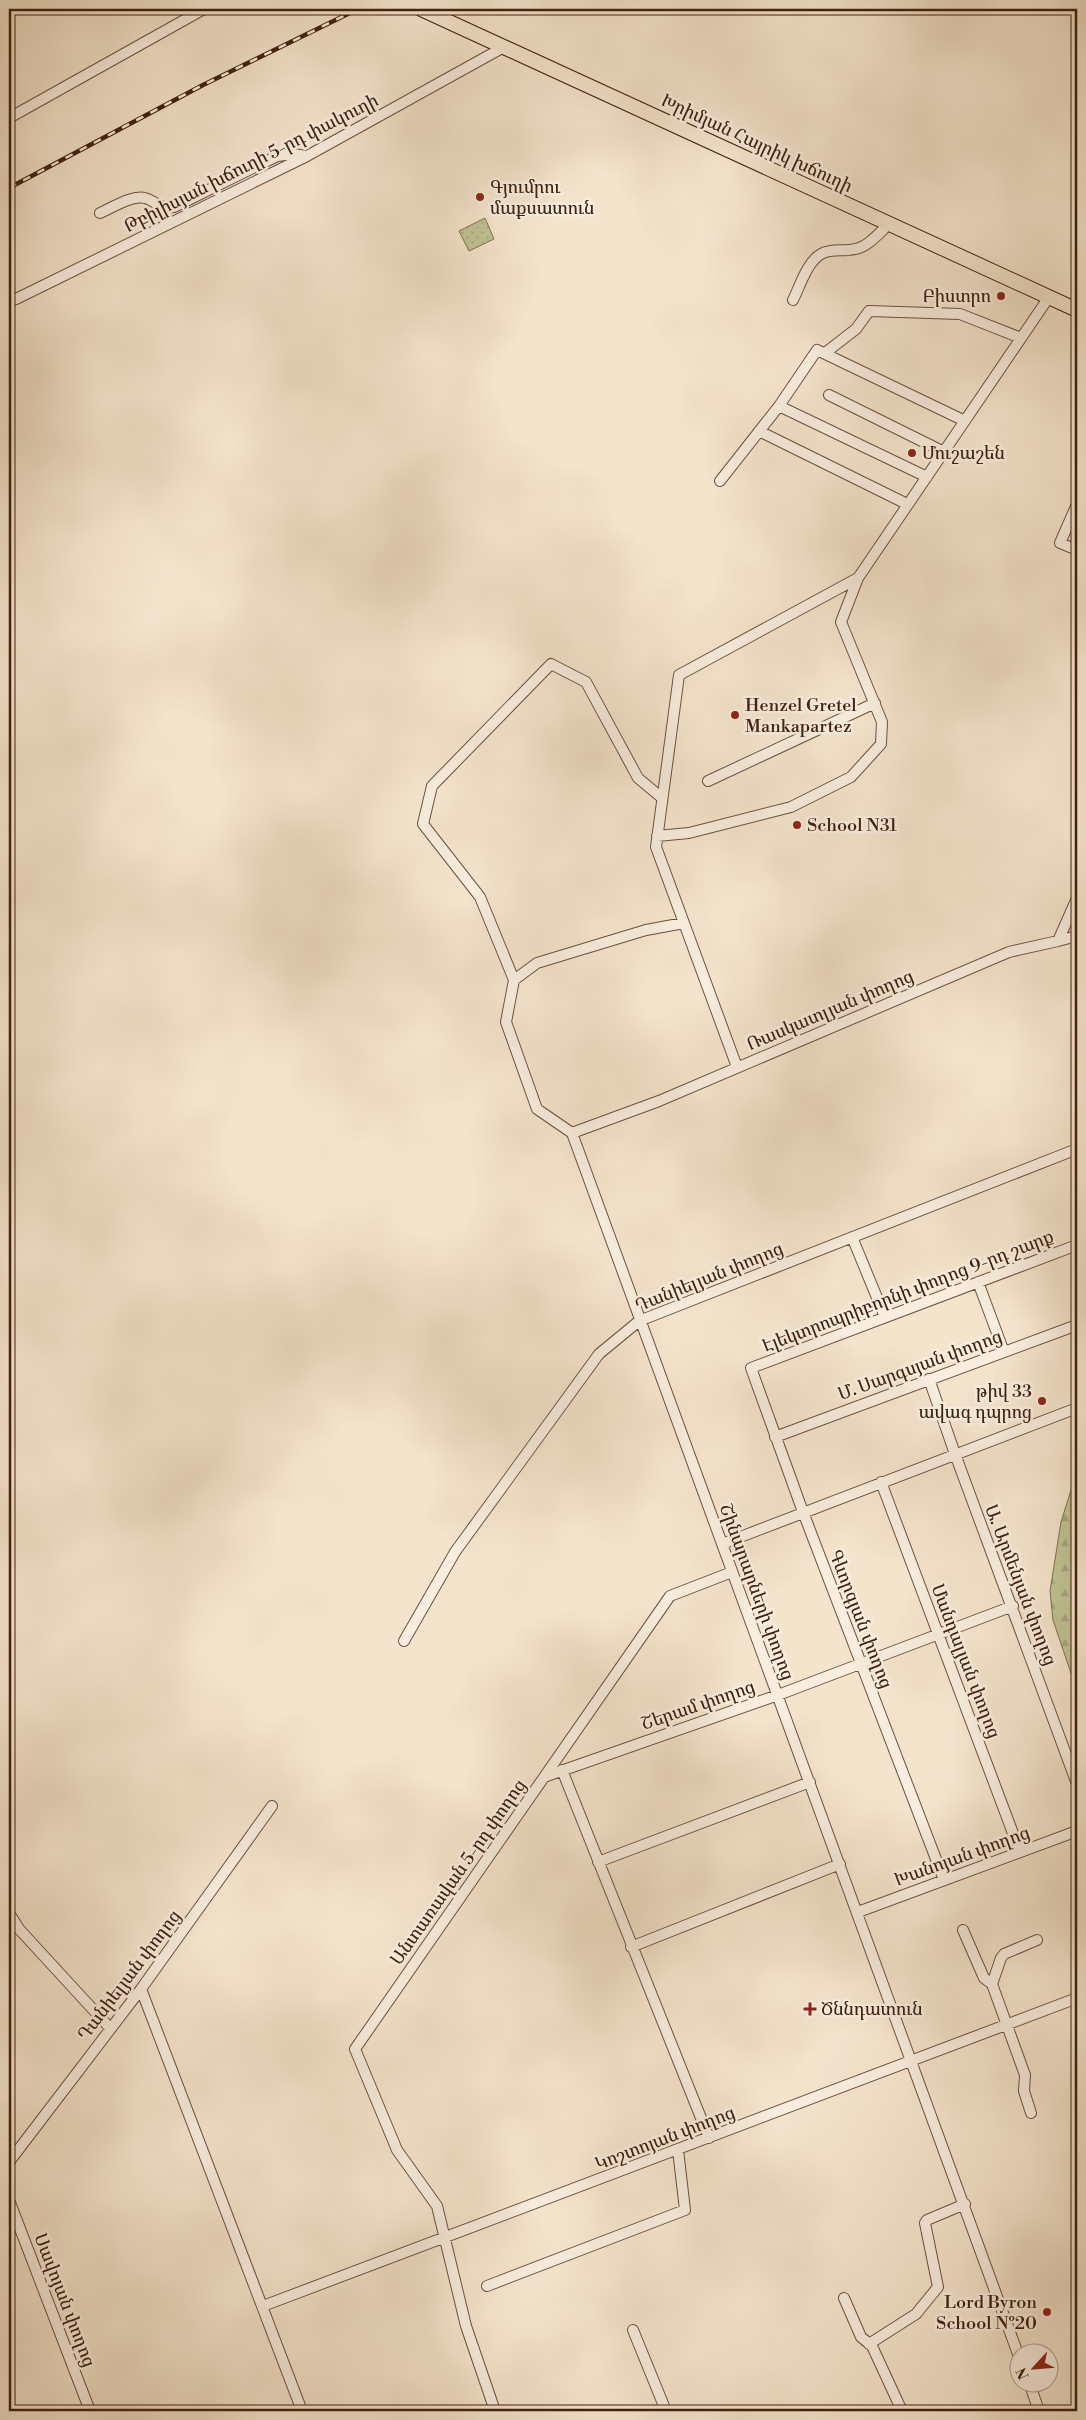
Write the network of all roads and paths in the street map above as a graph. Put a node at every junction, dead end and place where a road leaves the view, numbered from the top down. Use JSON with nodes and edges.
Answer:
{"nodes":[{"id":1,"x":204,"y":9,"type":"edge"},
{"id":2,"x":421,"y":9,"type":"edge"},
{"id":3,"x":445,"y":13,"type":"edge"},
{"id":4,"x":504,"y":47,"type":"junction"},
{"id":5,"x":9,"y":118,"type":"edge"},
{"id":6,"x":308,"y":156,"type":"junction"},
{"id":7,"x":100,"y":213,"type":"dead end"},
{"id":8,"x":889,"y":224,"type":"junction"},
{"id":9,"x":1049,"y":298,"type":"junction"},
{"id":10,"x":9,"y":300,"type":"edge"},
{"id":11,"x":793,"y":300,"type":"dead end"},
{"id":12,"x":1077,"y":310,"type":"edge"},
{"id":13,"x":1021,"y":338,"type":"junction"},
{"id":14,"x":825,"y":353,"type":"junction"},
{"id":15,"x":829,"y":395,"type":"dead end"},
{"id":16,"x":779,"y":406,"type":"junction"},
{"id":17,"x":965,"y":421,"type":"junction"},
{"id":18,"x":759,"y":431,"type":"junction"},
{"id":19,"x":944,"y":452,"type":"junction"},
{"id":20,"x":926,"y":477,"type":"junction"},
{"id":21,"x":720,"y":481,"type":"dead end"},
{"id":22,"x":907,"y":504,"type":"junction"},
{"id":23,"x":1077,"y":504,"type":"edge"},
{"id":24,"x":1077,"y":550,"type":"edge"},
{"id":25,"x":858,"y":578,"type":"junction"},
{"id":26,"x":875,"y":703,"type":"junction"},
{"id":27,"x":708,"y":781,"type":"dead end"},
{"id":28,"x":662,"y":798,"type":"junction"},
{"id":29,"x":657,"y":836,"type":"junction"},
{"id":30,"x":1077,"y":898,"type":"edge"},
{"id":31,"x":684,"y":923,"type":"junction"},
{"id":32,"x":1077,"y":936,"type":"edge"},
{"id":33,"x":1058,"y":941,"type":"junction"},
{"id":34,"x":514,"y":980,"type":"junction"},
{"id":35,"x":737,"y":1067,"type":"junction"},
{"id":36,"x":572,"y":1133,"type":"junction"},
{"id":37,"x":1077,"y":1149,"type":"edge"},
{"id":38,"x":852,"y":1237,"type":"junction"},
{"id":39,"x":1077,"y":1244,"type":"edge"},
{"id":40,"x":978,"y":1282,"type":"junction"},
{"id":41,"x":885,"y":1317,"type":"junction"},
{"id":42,"x":639,"y":1320,"type":"junction"},
{"id":43,"x":1077,"y":1325,"type":"edge"},
{"id":44,"x":1004,"y":1352,"type":"junction"},
{"id":45,"x":751,"y":1368,"type":"joint"},
{"id":46,"x":930,"y":1379,"type":"junction"},
{"id":47,"x":1077,"y":1408,"type":"edge"},
{"id":48,"x":775,"y":1437,"type":"junction"},
{"id":49,"x":955,"y":1454,"type":"junction"},
{"id":50,"x":881,"y":1482,"type":"junction"},
{"id":51,"x":803,"y":1512,"type":"junction"},
{"id":52,"x":722,"y":1544,"type":"junction"},
{"id":53,"x":732,"y":1572,"type":"junction"},
{"id":54,"x":1013,"y":1606,"type":"junction"},
{"id":55,"x":938,"y":1633,"type":"junction"},
{"id":56,"x":404,"y":1641,"type":"dead end"},
{"id":57,"x":860,"y":1662,"type":"junction"},
{"id":58,"x":778,"y":1695,"type":"junction"},
{"id":59,"x":562,"y":1770,"type":"junction"},
{"id":60,"x":544,"y":1777,"type":"junction"},
{"id":61,"x":810,"y":1782,"type":"junction"},
{"id":62,"x":1077,"y":1784,"type":"edge"},
{"id":63,"x":272,"y":1806,"type":"dead end"},
{"id":64,"x":1077,"y":1831,"type":"edge"},
{"id":65,"x":1020,"y":1852,"type":"junction"},
{"id":66,"x":598,"y":1862,"type":"junction"},
{"id":67,"x":840,"y":1864,"type":"junction"},
{"id":68,"x":944,"y":1880,"type":"junction"},
{"id":69,"x":9,"y":1912,"type":"edge"},
{"id":70,"x":858,"y":1912,"type":"junction"},
{"id":71,"x":963,"y":1930,"type":"dead end"},
{"id":72,"x":1037,"y":1940,"type":"dead end"},
{"id":73,"x":631,"y":1947,"type":"junction"},
{"id":74,"x":992,"y":1984,"type":"junction"},
{"id":75,"x":140,"y":1989,"type":"junction"},
{"id":76,"x":1077,"y":1998,"type":"edge"},
{"id":77,"x":1006,"y":2025,"type":"junction"},
{"id":78,"x":110,"y":2028,"type":"junction"},
{"id":79,"x":913,"y":2061,"type":"junction"},
{"id":80,"x":1030,"y":2113,"type":"dead end"},
{"id":81,"x":709,"y":2138,"type":"junction"},
{"id":82,"x":678,"y":2150,"type":"junction"},
{"id":83,"x":9,"y":2162,"type":"edge"},
{"id":84,"x":9,"y":2200,"type":"edge"},
{"id":85,"x":965,"y":2204,"type":"junction"},
{"id":86,"x":446,"y":2238,"type":"junction"},
{"id":87,"x":487,"y":2286,"type":"dead end"},
{"id":88,"x":844,"y":2298,"type":"dead end"},
{"id":89,"x":263,"y":2306,"type":"junction"},
{"id":90,"x":633,"y":2330,"type":"dead end"},
{"id":91,"x":1014,"y":2342,"type":"edge"},
{"id":92,"x":869,"y":2344,"type":"junction"},
{"id":93,"x":1032,"y":2392,"type":"edge"},
{"id":94,"x":90,"y":2411,"type":"edge"},
{"id":95,"x":302,"y":2411,"type":"edge"},
{"id":96,"x":487,"y":2411,"type":"edge"},
{"id":97,"x":666,"y":2411,"type":"edge"},
{"id":98,"x":902,"y":2411,"type":"edge"},
{"id":99,"x":1039,"y":2411,"type":"edge"}],
"edges":[{"from":1,"to":5,"type":"street"},
{"from":2,"to":3,"type":"highway","name":"Խրիմյան Հայրիկ խճուղի"},
{"from":3,"to":4,"type":"highway","name":"Խրիմյան Հայրիկ խճուղի"},
{"from":4,"to":6,"type":"street","name":"Թբիլիսյան խճուղի 5-րդ փակուղի"},
{"from":4,"to":8,"type":"highway","name":"Խրիմյան Հայրիկ խճուղի"},
{"from":6,"to":7,"type":"street"},
{"from":6,"to":10,"type":"street","name":"Թբիլիսյան խճուղի 5-րդ փակուղի"},
{"from":8,"to":9,"type":"highway","name":"Խրիմյան Հայրիկ խճուղի"},
{"from":8,"to":11,"type":"street"},
{"from":9,"to":12,"type":"highway","name":"Խրիմյան Հայրիկ խճուղի"},
{"from":9,"to":13,"type":"street"},
{"from":13,"to":14,"type":"street"},
{"from":13,"to":17,"type":"street"},
{"from":14,"to":16,"type":"street"},
{"from":14,"to":17,"type":"street"},
{"from":15,"to":19,"type":"street"},
{"from":16,"to":18,"type":"street"},
{"from":16,"to":20,"type":"street"},
{"from":17,"to":19,"type":"street"},
{"from":18,"to":21,"type":"street"},
{"from":18,"to":22,"type":"street"},
{"from":19,"to":20,"type":"street"},
{"from":20,"to":22,"type":"street"},
{"from":22,"to":25,"type":"street"},
{"from":23,"to":24,"type":"street"},
{"from":25,"to":26,"type":"street"},
{"from":25,"to":28,"type":"street"},
{"from":26,"to":27,"type":"street"},
{"from":26,"to":29,"type":"street"},
{"from":28,"to":29,"type":"street"},
{"from":28,"to":34,"type":"street"},
{"from":29,"to":31,"type":"street"},
{"from":30,"to":33,"type":"street"},
{"from":31,"to":34,"type":"street"},
{"from":31,"to":35,"type":"street"},
{"from":32,"to":33,"type":"street","name":"Ռասկատլյան փողոց"},
{"from":33,"to":35,"type":"street","name":"Ռասկատլյան փողոց"},
{"from":34,"to":36,"type":"street"},
{"from":35,"to":36,"type":"street","name":"Ռասկատլյան փողոց"},
{"from":36,"to":42,"type":"street","name":"Շինարարների փողոց"},
{"from":37,"to":38,"type":"street","name":"Դանիելյան փողոց"},
{"from":38,"to":41,"type":"street"},
{"from":38,"to":42,"type":"street","name":"Դանիելյան փողոց"},
{"from":39,"to":40,"type":"street","name":"Էլեկտրոպրիբորնի փողոց 9-րդ շարք"},
{"from":40,"to":41,"type":"street","name":"Էլեկտրոպրիբորնի փողոց 9-րդ շարք"},
{"from":40,"to":44,"type":"street"},
{"from":41,"to":45,"type":"street","name":"Էլեկտրոպրիբորնի փողոց 9-րդ շարք"},
{"from":42,"to":52,"type":"street","name":"Շինարարների փողոց"},
{"from":42,"to":56,"type":"street","name":"Դանիելյան փողոց"},
{"from":43,"to":44,"type":"street","name":"Մ. Սարգսյան փողոց"},
{"from":44,"to":46,"type":"street","name":"Մ. Սարգսյան փողոց"},
{"from":45,"to":48,"type":"street","name":"Գևորգյան փողոց"},
{"from":46,"to":48,"type":"street","name":"Մ. Սարգսյան փողոց"},
{"from":46,"to":49,"type":"street","name":"Ա. Արմենյան փողոց"},
{"from":47,"to":49,"type":"street"},
{"from":48,"to":51,"type":"street","name":"Գևորգյան փողոց"},
{"from":49,"to":50,"type":"street"},
{"from":49,"to":54,"type":"street","name":"Ա. Արմենյան փողոց"},
{"from":50,"to":51,"type":"street"},
{"from":50,"to":55,"type":"street","name":"Մանդալյան փողոց"},
{"from":51,"to":52,"type":"street"},
{"from":51,"to":57,"type":"street","name":"Գևորգյան փողոց"},
{"from":52,"to":53,"type":"street","name":"Շինարարների փողոց"},
{"from":53,"to":58,"type":"street","name":"Շինարարների փողոց"},
{"from":53,"to":60,"type":"street","name":"Անտառավան 5-րդ փողոց"},
{"from":54,"to":55,"type":"street","name":"Շերամ փողոց"},
{"from":54,"to":62,"type":"street","name":"Ա. Արմենյան փողոց"},
{"from":55,"to":57,"type":"street","name":"Շերամ փողոց"},
{"from":55,"to":65,"type":"street","name":"Մանդալյան փողոց"},
{"from":57,"to":58,"type":"street","name":"Շերամ փողոց"},
{"from":57,"to":68,"type":"street","name":"Գևորգյան փողոց"},
{"from":58,"to":59,"type":"street","name":"Շերամ փողոց"},
{"from":58,"to":61,"type":"street","name":"Շինարարների փողոց"},
{"from":59,"to":60,"type":"street","name":"Շերամ փողոց"},
{"from":59,"to":66,"type":"street"},
{"from":60,"to":86,"type":"street","name":"Անտառավան 5-րդ փողոց"},
{"from":61,"to":66,"type":"street"},
{"from":61,"to":67,"type":"street","name":"Շինարարների փողոց"},
{"from":63,"to":75,"type":"street","name":"Դանիելյան փողոց"},
{"from":64,"to":65,"type":"street","name":"Խանոյան փողոց"},
{"from":65,"to":68,"type":"street","name":"Խանոյան փողոց"},
{"from":66,"to":73,"type":"street"},
{"from":67,"to":70,"type":"street","name":"Շինարարների փողոց"},
{"from":67,"to":73,"type":"street"},
{"from":68,"to":70,"type":"street","name":"Խանոյան փողոց"},
{"from":69,"to":78,"type":"street"},
{"from":70,"to":79,"type":"street","name":"Շինարարների փողոց"},
{"from":71,"to":74,"type":"street"},
{"from":72,"to":74,"type":"street"},
{"from":73,"to":81,"type":"street"},
{"from":74,"to":77,"type":"street"},
{"from":75,"to":78,"type":"street","name":"Դանիելյան փողոց"},
{"from":75,"to":89,"type":"street"},
{"from":76,"to":77,"type":"street","name":"Կոշտոյան փողոց"},
{"from":77,"to":79,"type":"street","name":"Կոշտոյան փողոց"},
{"from":77,"to":80,"type":"street"},
{"from":78,"to":83,"type":"street","name":"Դանիելյան փողոց"},
{"from":79,"to":81,"type":"street","name":"Կոշտոյան փողոց"},
{"from":79,"to":85,"type":"street","name":"Շինարարների փողոց"},
{"from":81,"to":82,"type":"street","name":"Կոշտոյան փողոց"},
{"from":82,"to":86,"type":"street","name":"Կոշտոյան փողոց"},
{"from":82,"to":87,"type":"street"},
{"from":84,"to":94,"type":"street","name":"Սավոյան փողոց"},
{"from":85,"to":91,"type":"street","name":"Շինարարների փողոց"},
{"from":85,"to":92,"type":"street"},
{"from":86,"to":89,"type":"street","name":"Կոշտոյան փողոց"},
{"from":86,"to":96,"type":"street"},
{"from":88,"to":92,"type":"street"},
{"from":89,"to":95,"type":"street"},
{"from":90,"to":97,"type":"street"},
{"from":92,"to":98,"type":"street"},
{"from":93,"to":99,"type":"street"}]}
